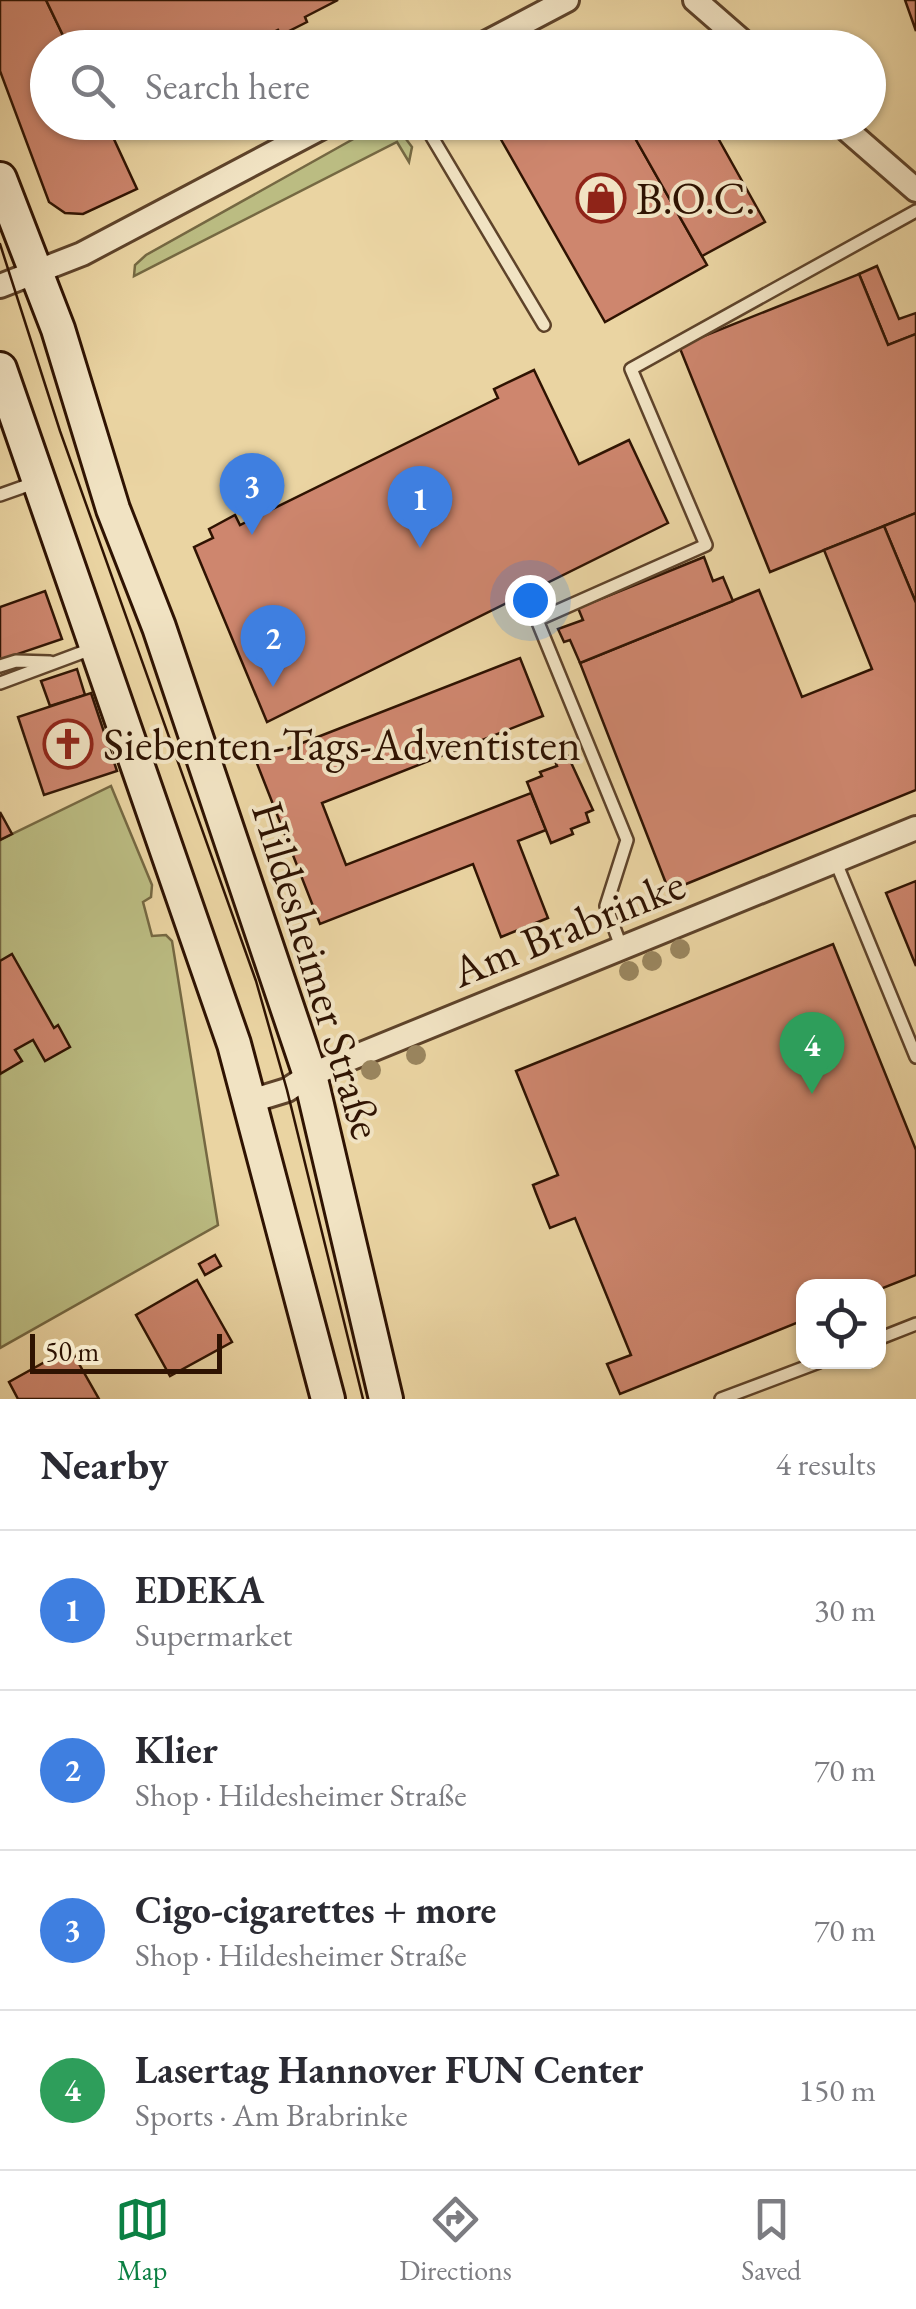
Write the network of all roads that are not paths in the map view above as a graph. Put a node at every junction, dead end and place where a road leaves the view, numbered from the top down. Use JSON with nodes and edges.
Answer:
{"nodes":[{"id":1,"x":567,"y":0,"type":"edge"},
{"id":2,"x":695,"y":0,"type":"edge"},
{"id":3,"x":510,"y":30,"type":"edge"},
{"id":4,"x":729,"y":30,"type":"edge"},
{"id":5,"x":298,"y":140,"type":"edge"},
{"id":6,"x":433,"y":140,"type":"edge"},
{"id":7,"x":859,"y":140,"type":"edge"},
{"id":8,"x":0,"y":179,"type":"edge"},
{"id":9,"x":916,"y":190,"type":"edge"},
{"id":10,"x":916,"y":211,"type":"edge"},
{"id":11,"x":36,"y":272,"type":"junction"},
{"id":12,"x":0,"y":286,"type":"edge"},
{"id":13,"x":544,"y":325,"type":"dead end"},
{"id":14,"x":0,"y":369,"type":"edge"},
{"id":15,"x":38,"y":482,"type":"junction"},
{"id":16,"x":0,"y":495,"type":"edge"},
{"id":17,"x":96,"y":647,"type":"junction"},
{"id":18,"x":59,"y":662,"type":"junction"},
{"id":19,"x":0,"y":666,"type":"edge"},
{"id":20,"x":0,"y":683,"type":"edge"},
{"id":21,"x":916,"y":828,"type":"edge"},
{"id":22,"x":835,"y":860,"type":"junction"},
{"id":23,"x":622,"y":949,"type":"junction"},
{"id":24,"x":916,"y":1057,"type":"edge"},
{"id":25,"x":310,"y":1075,"type":"junction"},
{"id":26,"x":251,"y":1101,"type":"junction"},
{"id":27,"x":916,"y":1324,"type":"edge"},
{"id":28,"x":886,"y":1335,"type":"edge"},
{"id":29,"x":800,"y":1369,"type":"edge"},
{"id":30,"x":328,"y":1399,"type":"edge"},
{"id":31,"x":386,"y":1399,"type":"edge"},
{"id":32,"x":721,"y":1399,"type":"edge"}],
"edges":[{"from":1,"to":3,"type":"street"},
{"from":2,"to":4,"type":"street"},
{"from":5,"to":11,"type":"street"},
{"from":6,"to":13,"type":"lane"},
{"from":7,"to":9,"type":"street"},
{"from":8,"to":11,"type":"main road","name":"Hildesheimer Straße"},
{"from":10,"to":23,"type":"lane"},
{"from":11,"to":12,"type":"street"},
{"from":11,"to":25,"type":"main road","name":"Hildesheimer Straße"},
{"from":14,"to":15,"type":"main road"},
{"from":15,"to":16,"type":"lane"},
{"from":15,"to":17,"type":"main road"},
{"from":17,"to":18,"type":"lane"},
{"from":17,"to":26,"type":"main road"},
{"from":18,"to":19,"type":"lane"},
{"from":18,"to":20,"type":"lane"},
{"from":21,"to":22,"type":"street","name":"Am Brabrinke"},
{"from":22,"to":23,"type":"street","name":"Am Brabrinke"},
{"from":22,"to":24,"type":"lane"},
{"from":23,"to":25,"type":"street","name":"Am Brabrinke"},
{"from":25,"to":26,"type":"street","name":"Am Brabrinke"},
{"from":25,"to":31,"type":"main road","name":"Hildesheimer Straße"},
{"from":26,"to":30,"type":"main road"},
{"from":27,"to":28,"type":"lane"},
{"from":29,"to":32,"type":"lane"}]}
